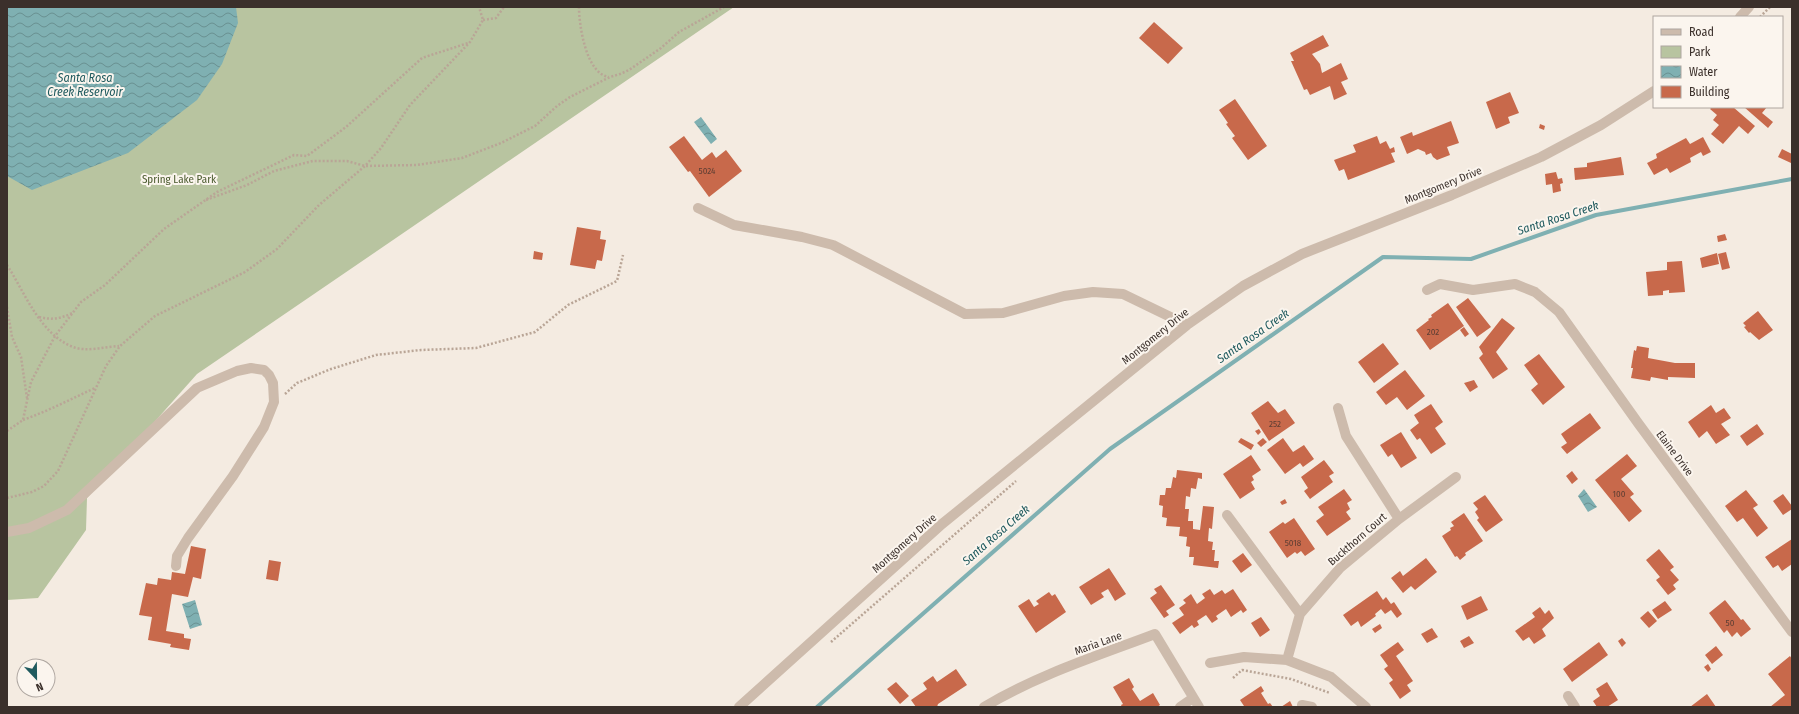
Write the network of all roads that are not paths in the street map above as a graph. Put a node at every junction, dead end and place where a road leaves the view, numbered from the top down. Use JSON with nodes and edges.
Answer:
{"nodes":[{"id":1,"x":1749,"y":7,"type":"edge"},
{"id":2,"x":1741,"y":16,"type":"edge"},
{"id":3,"x":1653,"y":92,"type":"edge"},
{"id":4,"x":698,"y":208,"type":"dead end"},
{"id":5,"x":1428,"y":290,"type":"dead end"},
{"id":6,"x":1187,"y":325,"type":"junction"},
{"id":7,"x":1338,"y":408,"type":"dead end"},
{"id":8,"x":1456,"y":476,"type":"dead end"},
{"id":9,"x":1227,"y":515,"type":"dead end"},
{"id":10,"x":1399,"y":519,"type":"junction"},
{"id":11,"x":7,"y":532,"type":"edge"},
{"id":12,"x":176,"y":566,"type":"dead end"},
{"id":13,"x":1300,"y":614,"type":"junction"},
{"id":14,"x":1792,"y":632,"type":"edge"},
{"id":15,"x":1287,"y":660,"type":"junction"},
{"id":16,"x":1210,"y":663,"type":"dead end"},
{"id":17,"x":1568,"y":696,"type":"dead end"},
{"id":18,"x":1193,"y":698,"type":"junction"},
{"id":19,"x":739,"y":707,"type":"edge"},
{"id":20,"x":984,"y":707,"type":"edge"},
{"id":21,"x":1180,"y":707,"type":"edge"},
{"id":22,"x":1199,"y":707,"type":"edge"},
{"id":23,"x":1366,"y":707,"type":"edge"},
{"id":24,"x":1575,"y":707,"type":"edge"}],
"edges":[{"from":1,"to":2,"type":"street"},
{"from":3,"to":6,"type":"street","name":"Montgomery Drive"},
{"from":4,"to":6,"type":"street"},
{"from":5,"to":14,"type":"street","name":"Elaine Drive"},
{"from":6,"to":19,"type":"street","name":"Montgomery Drive"},
{"from":7,"to":10,"type":"street","name":"Buckthorn Court"},
{"from":8,"to":10,"type":"street","name":"Buckthorn Court"},
{"from":9,"to":13,"type":"street"},
{"from":10,"to":13,"type":"street","name":"Buckthorn Court"},
{"from":11,"to":12,"type":"street"},
{"from":13,"to":15,"type":"street","name":"Buckthorn Court"},
{"from":15,"to":16,"type":"street"},
{"from":15,"to":23,"type":"street"},
{"from":17,"to":24,"type":"street"},
{"from":18,"to":20,"type":"street","name":"Maria Lane"},
{"from":18,"to":21,"type":"street"},
{"from":18,"to":22,"type":"street","name":"Maria Lane"}]}
